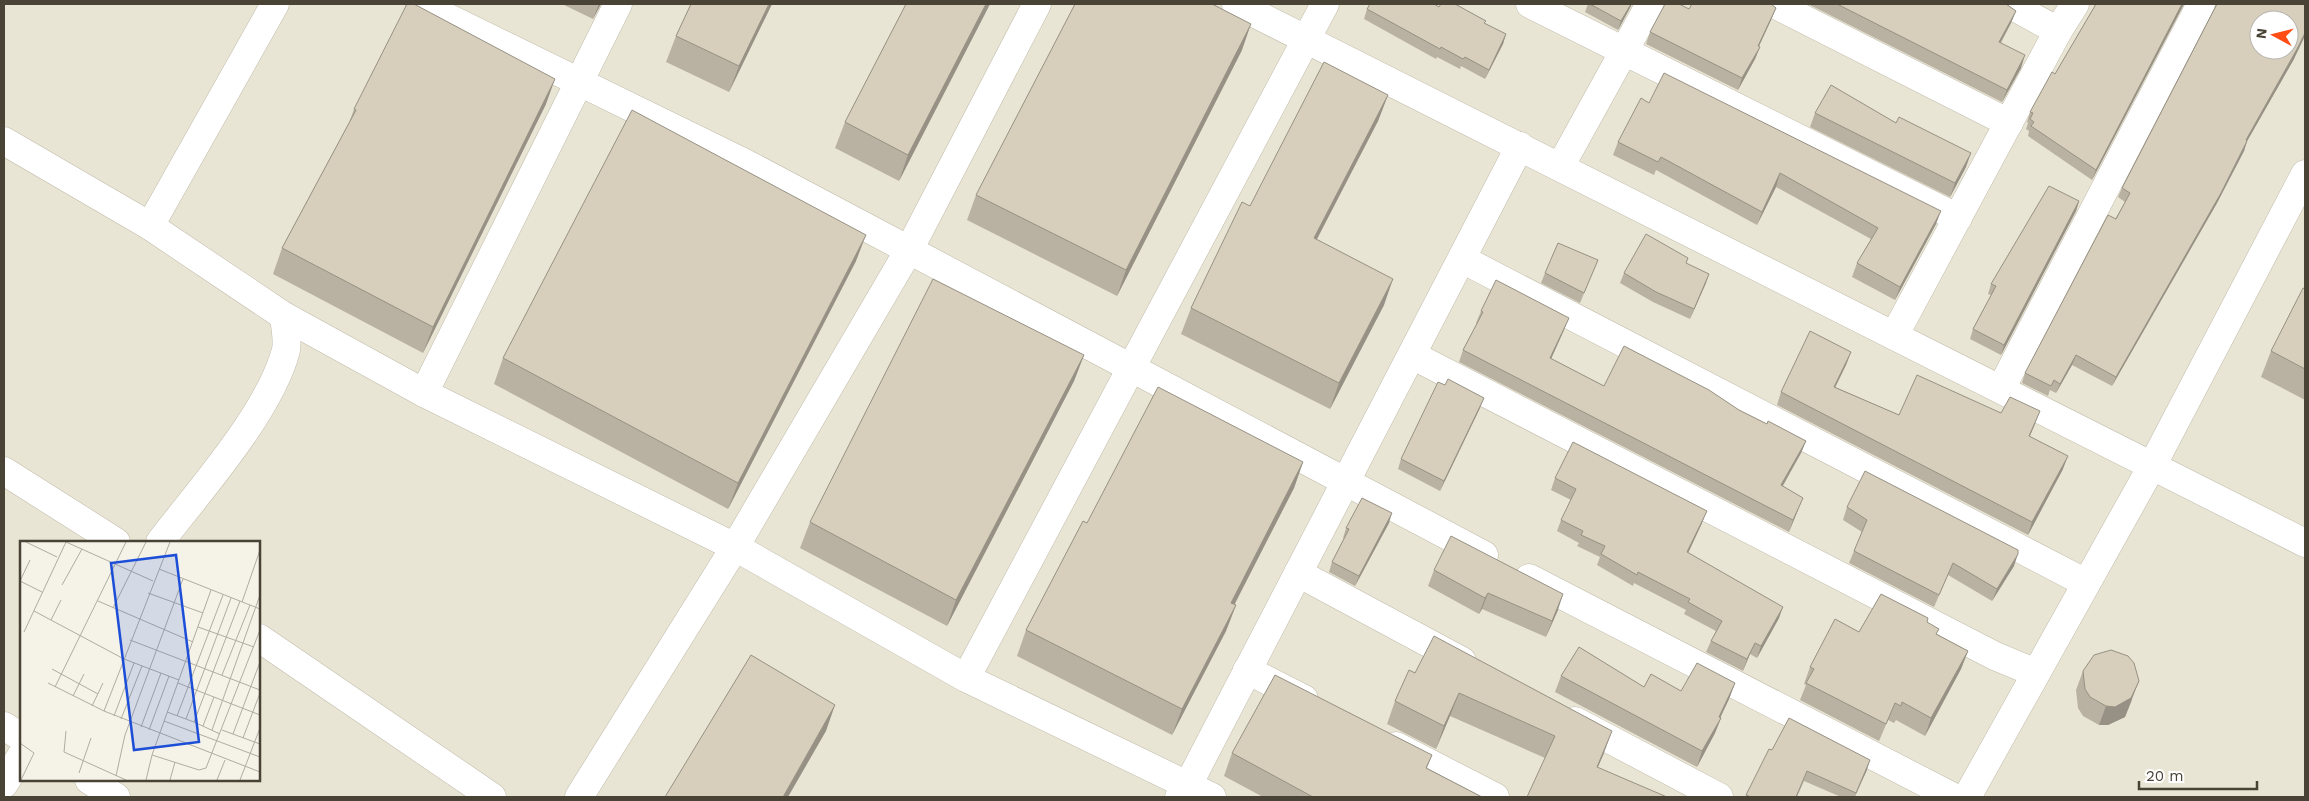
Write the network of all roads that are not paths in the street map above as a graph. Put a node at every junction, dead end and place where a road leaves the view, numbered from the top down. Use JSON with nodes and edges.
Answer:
{"nodes":[{"id":1,"x":275,"y":4,"type":"edge"},
{"id":2,"x":420,"y":4,"type":"edge"},
{"id":3,"x":618,"y":4,"type":"edge"},
{"id":4,"x":1037,"y":4,"type":"edge"},
{"id":5,"x":1236,"y":4,"type":"edge"},
{"id":6,"x":1325,"y":4,"type":"edge"},
{"id":7,"x":1530,"y":4,"type":"edge"},
{"id":8,"x":1650,"y":4,"type":"edge"},
{"id":9,"x":1774,"y":4,"type":"edge"},
{"id":10,"x":2008,"y":4,"type":"edge"},
{"id":11,"x":2075,"y":4,"type":"edge"},
{"id":12,"x":2201,"y":4,"type":"edge"},
{"id":13,"x":2058,"y":32,"type":"junction"},
{"id":14,"x":1306,"y":39,"type":"junction"},
{"id":15,"x":1623,"y":49,"type":"junction"},
{"id":16,"x":579,"y":81,"type":"junction"},
{"id":17,"x":2008,"y":123,"type":"junction"},
{"id":18,"x":4,"y":141,"type":"edge"},
{"id":19,"x":1520,"y":146,"type":"junction"},
{"id":20,"x":1560,"y":167,"type":"junction"},
{"id":21,"x":2305,"y":174,"type":"edge"},
{"id":22,"x":1958,"y":218,"type":"junction"},
{"id":23,"x":150,"y":226,"type":"junction"},
{"id":24,"x":909,"y":250,"type":"junction"},
{"id":25,"x":1462,"y":259,"type":"junction"},
{"id":26,"x":284,"y":316,"type":"junction"},
{"id":27,"x":1894,"y":336,"type":"junction"},
{"id":28,"x":1412,"y":355,"type":"junction"},
{"id":29,"x":1131,"y":368,"type":"junction"},
{"id":30,"x":2001,"y":389,"type":"junction"},
{"id":31,"x":424,"y":393,"type":"junction"},
{"id":32,"x":2152,"y":466,"type":"junction"},
{"id":33,"x":4,"y":471,"type":"edge"},
{"id":34,"x":1345,"y":483,"type":"junction"},
{"id":35,"x":114,"y":541,"type":"edge"},
{"id":36,"x":161,"y":541,"type":"edge"},
{"id":37,"x":2305,"y":543,"type":"edge"},
{"id":38,"x":736,"y":547,"type":"junction"},
{"id":39,"x":1298,"y":573,"type":"junction"},
{"id":40,"x":2086,"y":583,"type":"junction"},
{"id":41,"x":260,"y":639,"type":"edge"},
{"id":42,"x":1248,"y":670,"type":"junction"},
{"id":43,"x":1482,"y":671,"type":"edge"},
{"id":44,"x":2036,"y":674,"type":"junction"},
{"id":45,"x":966,"y":678,"type":"junction"},
{"id":46,"x":1553,"y":709,"type":"edge"},
{"id":47,"x":1327,"y":711,"type":"edge"},
{"id":48,"x":4,"y":726,"type":"edge"},
{"id":49,"x":1371,"y":734,"type":"edge"},
{"id":50,"x":20,"y":736,"type":"edge"},
{"id":51,"x":20,"y":758,"type":"edge"},
{"id":52,"x":91,"y":781,"type":"edge"},
{"id":53,"x":4,"y":784,"type":"edge"},
{"id":54,"x":1184,"y":791,"type":"edge"},
{"id":55,"x":116,"y":797,"type":"edge"},
{"id":56,"x":492,"y":797,"type":"edge"},
{"id":57,"x":579,"y":797,"type":"edge"},
{"id":58,"x":1212,"y":797,"type":"edge"},
{"id":59,"x":1495,"y":797,"type":"edge"},
{"id":60,"x":1719,"y":797,"type":"edge"},
{"id":61,"x":1953,"y":797,"type":"edge"},
{"id":62,"x":1967,"y":797,"type":"edge"}],
"edges":[{"from":1,"to":23,"type":"street"},
{"from":2,"to":16,"type":"street"},
{"from":3,"to":16,"type":"street"},
{"from":4,"to":24,"type":"street"},
{"from":5,"to":14,"type":"street"},
{"from":6,"to":14,"type":"street"},
{"from":7,"to":15,"type":"street"},
{"from":8,"to":15,"type":"street"},
{"from":9,"to":17,"type":"street"},
{"from":10,"to":13,"type":"street"},
{"from":11,"to":13,"type":"street"},
{"from":12,"to":30,"type":"street"},
{"from":13,"to":17,"type":"street"},
{"from":14,"to":19,"type":"street"},
{"from":14,"to":29,"type":"street"},
{"from":15,"to":20,"type":"street"},
{"from":15,"to":22,"type":"street"},
{"from":16,"to":24,"type":"street"},
{"from":16,"to":31,"type":"street"},
{"from":17,"to":22,"type":"street"},
{"from":18,"to":23,"type":"street"},
{"from":19,"to":20,"type":"street"},
{"from":19,"to":25,"type":"street"},
{"from":20,"to":27,"type":"street"},
{"from":21,"to":32,"type":"street"},
{"from":22,"to":27,"type":"street"},
{"from":23,"to":26,"type":"street"},
{"from":24,"to":29,"type":"street"},
{"from":24,"to":38,"type":"street"},
{"from":25,"to":28,"type":"street"},
{"from":25,"to":40,"type":"street"},
{"from":26,"to":31,"type":"street"},
{"from":26,"to":36,"type":"street"},
{"from":27,"to":30,"type":"street"},
{"from":28,"to":34,"type":"street"},
{"from":28,"to":44,"type":"street"},
{"from":29,"to":34,"type":"street"},
{"from":29,"to":45,"type":"street"},
{"from":30,"to":32,"type":"street"},
{"from":31,"to":38,"type":"street"},
{"from":32,"to":37,"type":"street"},
{"from":32,"to":40,"type":"street"},
{"from":33,"to":35,"type":"street"},
{"from":34,"to":39,"type":"street"},
{"from":34,"to":61,"type":"street"},
{"from":38,"to":45,"type":"street"},
{"from":38,"to":57,"type":"street"},
{"from":39,"to":42,"type":"street"},
{"from":39,"to":43,"type":"street"},
{"from":40,"to":44,"type":"street"},
{"from":41,"to":56,"type":"street"},
{"from":42,"to":47,"type":"street"},
{"from":42,"to":54,"type":"street"},
{"from":44,"to":62,"type":"street"},
{"from":45,"to":54,"type":"street"},
{"from":46,"to":60,"type":"street"},
{"from":48,"to":50,"type":"street"},
{"from":49,"to":59,"type":"street"},
{"from":51,"to":53,"type":"street"},
{"from":52,"to":55,"type":"street"},
{"from":54,"to":58,"type":"street"}]}
